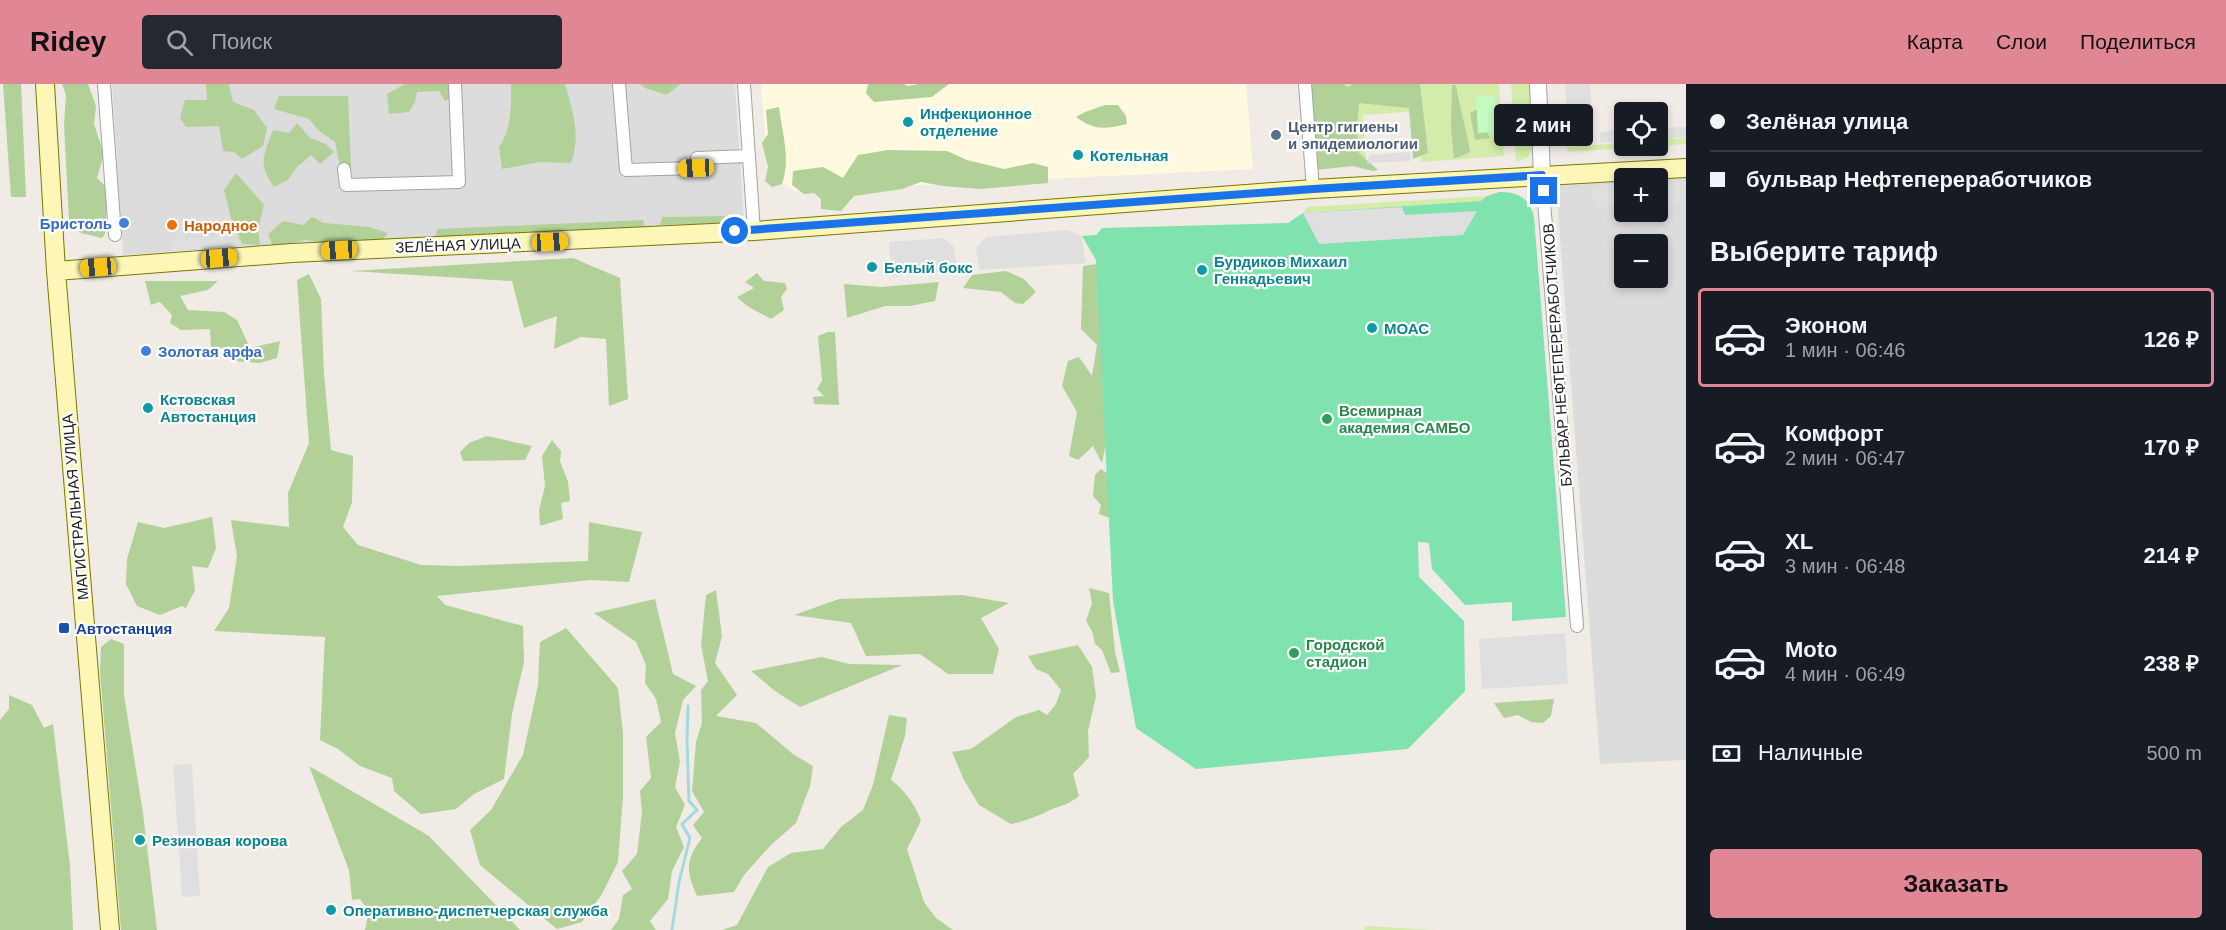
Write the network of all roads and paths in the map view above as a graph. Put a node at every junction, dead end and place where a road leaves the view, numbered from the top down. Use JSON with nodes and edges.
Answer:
{"nodes":[{"id":1,"x":45,"y":84,"type":"edge"},
{"id":2,"x":104,"y":84,"type":"edge"},
{"id":3,"x":455,"y":84,"type":"edge"},
{"id":4,"x":619,"y":84,"type":"edge"},
{"id":5,"x":744,"y":84,"type":"edge"},
{"id":6,"x":1305,"y":84,"type":"edge"},
{"id":7,"x":1538,"y":84,"type":"edge"},
{"id":8,"x":749,"y":156,"type":"junction"},
{"id":9,"x":1686,"y":168,"type":"edge"},
{"id":10,"x":344,"y":169,"type":"dead end"},
{"id":11,"x":1542,"y":175,"type":"junction"},
{"id":12,"x":1313,"y":189,"type":"junction"},
{"id":13,"x":754,"y":231,"type":"junction"},
{"id":14,"x":115,"y":235,"type":"dead end"},
{"id":15,"x":56,"y":271,"type":"junction"},
{"id":16,"x":1577,"y":626,"type":"dead end"},
{"id":17,"x":110,"y":930,"type":"edge"}],
"edges":[{"from":1,"to":15,"type":"main road","name":"МАГИСТРАЛЬНАЯ УЛИЦА"},
{"from":2,"to":14,"type":"street"},
{"from":3,"to":10,"type":"street"},
{"from":4,"to":8,"type":"street"},
{"from":5,"to":8,"type":"street"},
{"from":6,"to":12,"type":"street"},
{"from":7,"to":11,"type":"street","name":"БУЛЬВАР НЕФТЕПЕРЕРАБОТЧИКОВ"},
{"from":8,"to":13,"type":"street"},
{"from":9,"to":11,"type":"main road","name":"ЗЕЛЁНАЯ УЛИЦА"},
{"from":11,"to":12,"type":"main road","name":"ЗЕЛЁНАЯ УЛИЦА"},
{"from":11,"to":16,"type":"street","name":"БУЛЬВАР НЕФТЕПЕРЕРАБОТЧИКОВ"},
{"from":12,"to":13,"type":"main road","name":"ЗЕЛЁНАЯ УЛИЦА"},
{"from":13,"to":15,"type":"main road","name":"ЗЕЛЁНАЯ УЛИЦА"},
{"from":15,"to":17,"type":"main road","name":"МАГИСТРАЛЬНАЯ УЛИЦА"}]}
